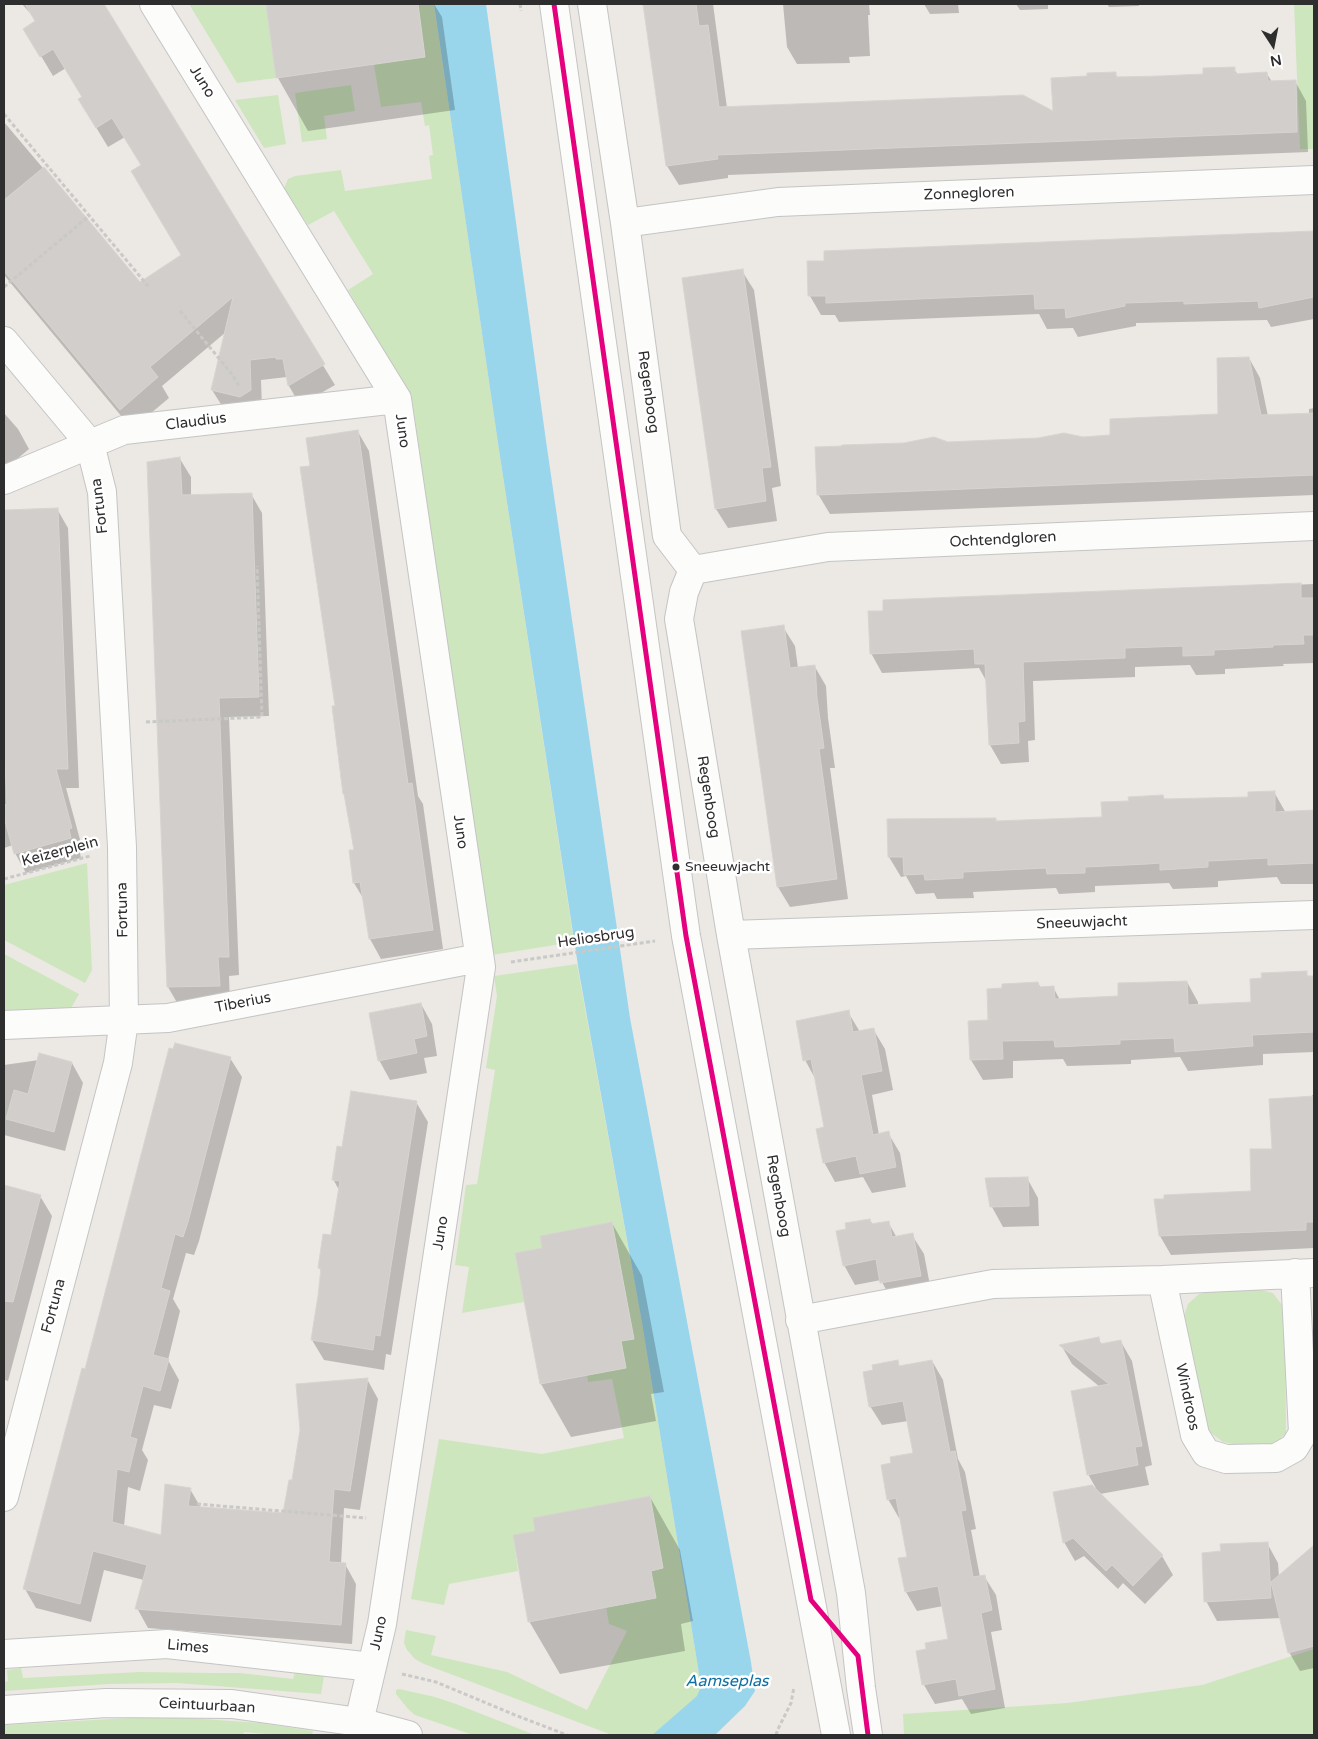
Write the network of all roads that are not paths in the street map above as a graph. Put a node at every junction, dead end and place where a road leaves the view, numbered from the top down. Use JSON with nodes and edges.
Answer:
{"nodes":[{"id":1,"x":154,"y":4,"type":"edge"},
{"id":2,"x":554,"y":4,"type":"edge"},
{"id":3,"x":592,"y":4,"type":"edge"},
{"id":4,"x":1314,"y":180,"type":"edge"},
{"id":5,"x":625,"y":223,"type":"junction"},
{"id":6,"x":4,"y":341,"type":"edge"},
{"id":7,"x":397,"y":399,"type":"junction"},
{"id":8,"x":90,"y":444,"type":"junction"},
{"id":9,"x":4,"y":480,"type":"edge"},
{"id":10,"x":1314,"y":526,"type":"edge"},
{"id":11,"x":693,"y":570,"type":"junction"},
{"id":12,"x":1314,"y":915,"type":"edge"},
{"id":13,"x":731,"y":935,"type":"junction"},
{"id":14,"x":479,"y":958,"type":"junction"},
{"id":15,"x":124,"y":1020,"type":"junction"},
{"id":16,"x":4,"y":1024,"type":"edge"},
{"id":17,"x":1305,"y":1273,"type":"edge"},
{"id":18,"x":1162,"y":1280,"type":"junction"},
{"id":19,"x":800,"y":1320,"type":"junction"},
{"id":20,"x":4,"y":1496,"type":"edge"},
{"id":21,"x":811,"y":1600,"type":"junction"},
{"id":22,"x":4,"y":1654,"type":"edge"},
{"id":23,"x":858,"y":1656,"type":"junction"},
{"id":24,"x":372,"y":1667,"type":"junction"},
{"id":25,"x":4,"y":1710,"type":"edge"},
{"id":26,"x":358,"y":1722,"type":"junction"},
{"id":27,"x":408,"y":1735,"type":"edge"},
{"id":28,"x":837,"y":1735,"type":"edge"},
{"id":29,"x":868,"y":1735,"type":"edge"}],
"edges":[{"from":1,"to":7,"type":"street","name":"Juno"},
{"from":2,"to":21,"type":"street","name":"Regenboog"},
{"from":3,"to":5,"type":"street","name":"Regenboog"},
{"from":4,"to":5,"type":"street","name":"Zonnegloren"},
{"from":5,"to":11,"type":"street","name":"Regenboog"},
{"from":6,"to":8,"type":"street","name":"Fortuna"},
{"from":7,"to":8,"type":"street","name":"Claudius"},
{"from":7,"to":14,"type":"street","name":"Juno"},
{"from":8,"to":9,"type":"street","name":"Claudius"},
{"from":8,"to":15,"type":"street","name":"Fortuna"},
{"from":10,"to":11,"type":"street","name":"Ochtendgloren"},
{"from":11,"to":13,"type":"street","name":"Regenboog"},
{"from":12,"to":13,"type":"street","name":"Sneeuwjacht"},
{"from":13,"to":19,"type":"street","name":"Regenboog"},
{"from":14,"to":15,"type":"street","name":"Tiberius"},
{"from":14,"to":24,"type":"street","name":"Juno"},
{"from":15,"to":16,"type":"street","name":"Tiberius"},
{"from":15,"to":20,"type":"street","name":"Fortuna"},
{"from":17,"to":18,"type":"street","name":"Windroos"},
{"from":17,"to":18,"type":"street","name":"Windroos"},
{"from":18,"to":19,"type":"street","name":"Windroos"},
{"from":19,"to":23,"type":"street","name":"Regenboog"},
{"from":21,"to":23,"type":"street","name":"Regenboog"},
{"from":21,"to":28,"type":"street","name":"Regenboog"},
{"from":22,"to":24,"type":"street","name":"Limes"},
{"from":23,"to":28,"type":"street","name":"Regenboog"},
{"from":23,"to":29,"type":"street","name":"Regenboog"},
{"from":24,"to":26,"type":"street","name":"Juno"},
{"from":25,"to":26,"type":"street","name":"Ceintuurbaan"},
{"from":26,"to":27,"type":"street","name":"Ceintuurbaan"}]}
